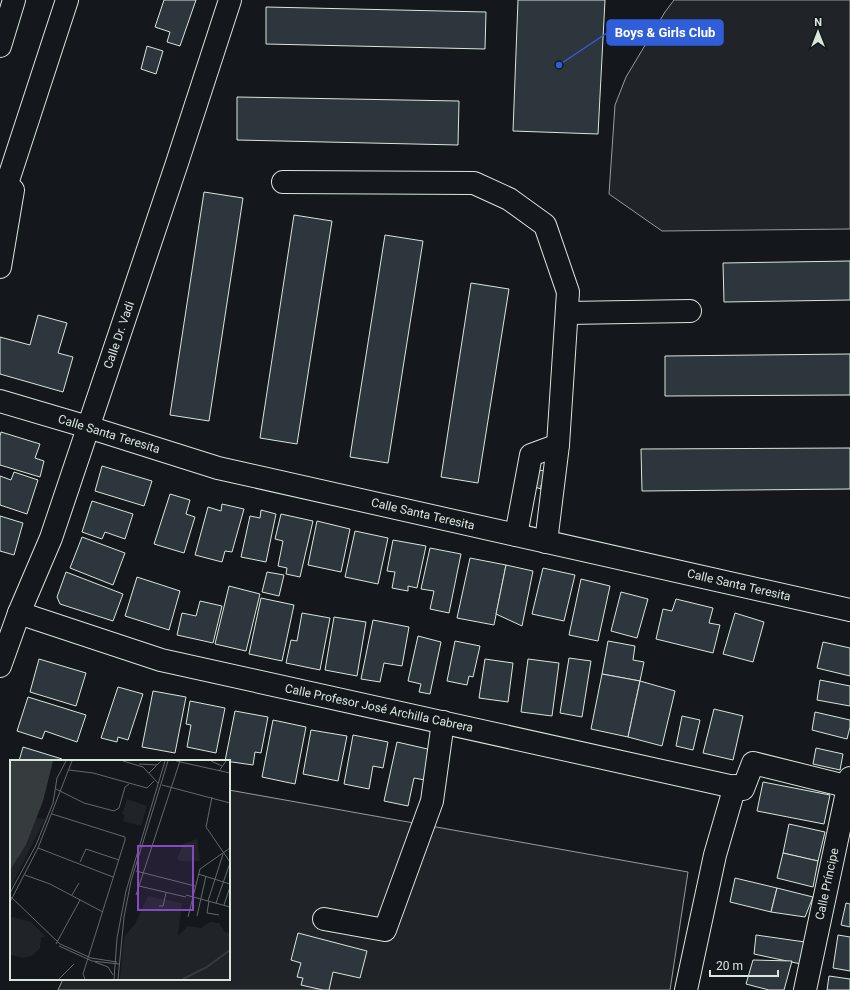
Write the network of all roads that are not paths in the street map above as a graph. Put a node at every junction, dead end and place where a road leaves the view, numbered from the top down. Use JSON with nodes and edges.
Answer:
{"nodes":[{"id":1,"x":14,"y":0,"type":"edge"},
{"id":2,"x":67,"y":0,"type":"edge"},
{"id":3,"x":230,"y":0,"type":"edge"},
{"id":4,"x":0,"y":46,"type":"edge"},
{"id":5,"x":20,"y":144,"type":"junction"},
{"id":6,"x":283,"y":182,"type":"dead end"},
{"id":7,"x":0,"y":205,"type":"edge"},
{"id":8,"x":0,"y":268,"type":"edge"},
{"id":9,"x":690,"y":311,"type":"dead end"},
{"id":10,"x":567,"y":313,"type":"junction"},
{"id":11,"x":0,"y":401,"type":"edge"},
{"id":12,"x":88,"y":427,"type":"junction"},
{"id":13,"x":558,"y":445,"type":"junction"},
{"id":14,"x":516,"y":535,"type":"junction"},
{"id":15,"x":546,"y":542,"type":"junction"},
{"id":16,"x":850,"y":610,"type":"edge"},
{"id":17,"x":19,"y":613,"type":"junction"},
{"id":18,"x":0,"y":666,"type":"edge"},
{"id":19,"x":443,"y":722,"type":"junction"},
{"id":20,"x":849,"y":784,"type":"edge"},
{"id":21,"x":739,"y":787,"type":"junction"},
{"id":22,"x":324,"y":919,"type":"dead end"},
{"id":23,"x":686,"y":990,"type":"edge"},
{"id":24,"x":805,"y":990,"type":"edge"}],
"edges":[{"from":1,"to":4,"type":"main road"},
{"from":2,"to":5,"type":"main road"},
{"from":3,"to":12,"type":"main road","name":"Calle Dr. Vadi"},
{"from":5,"to":7,"type":"main road"},
{"from":5,"to":8,"type":"main road"},
{"from":6,"to":10,"type":"main road"},
{"from":9,"to":10,"type":"main road"},
{"from":10,"to":13,"type":"main road"},
{"from":11,"to":12,"type":"main road","name":"Calle Santa Teresita"},
{"from":12,"to":14,"type":"main road","name":"Calle Santa Teresita"},
{"from":12,"to":17,"type":"main road","name":"Calle Dr. Vadi"},
{"from":13,"to":14,"type":"main road"},
{"from":13,"to":15,"type":"main road"},
{"from":14,"to":15,"type":"main road","name":"Calle Santa Teresita"},
{"from":15,"to":16,"type":"main road","name":"Calle Santa Teresita"},
{"from":17,"to":18,"type":"main road","name":"Calle Dr. Vadi"},
{"from":17,"to":19,"type":"main road","name":"Calle Profesor José Archilla Cabrera"},
{"from":19,"to":21,"type":"main road","name":"Calle Profesor José Archilla Cabrera"},
{"from":19,"to":22,"type":"main road"},
{"from":20,"to":21,"type":"main road"},
{"from":20,"to":24,"type":"main road","name":"Calle Príncipe"},
{"from":21,"to":23,"type":"main road"}]}
